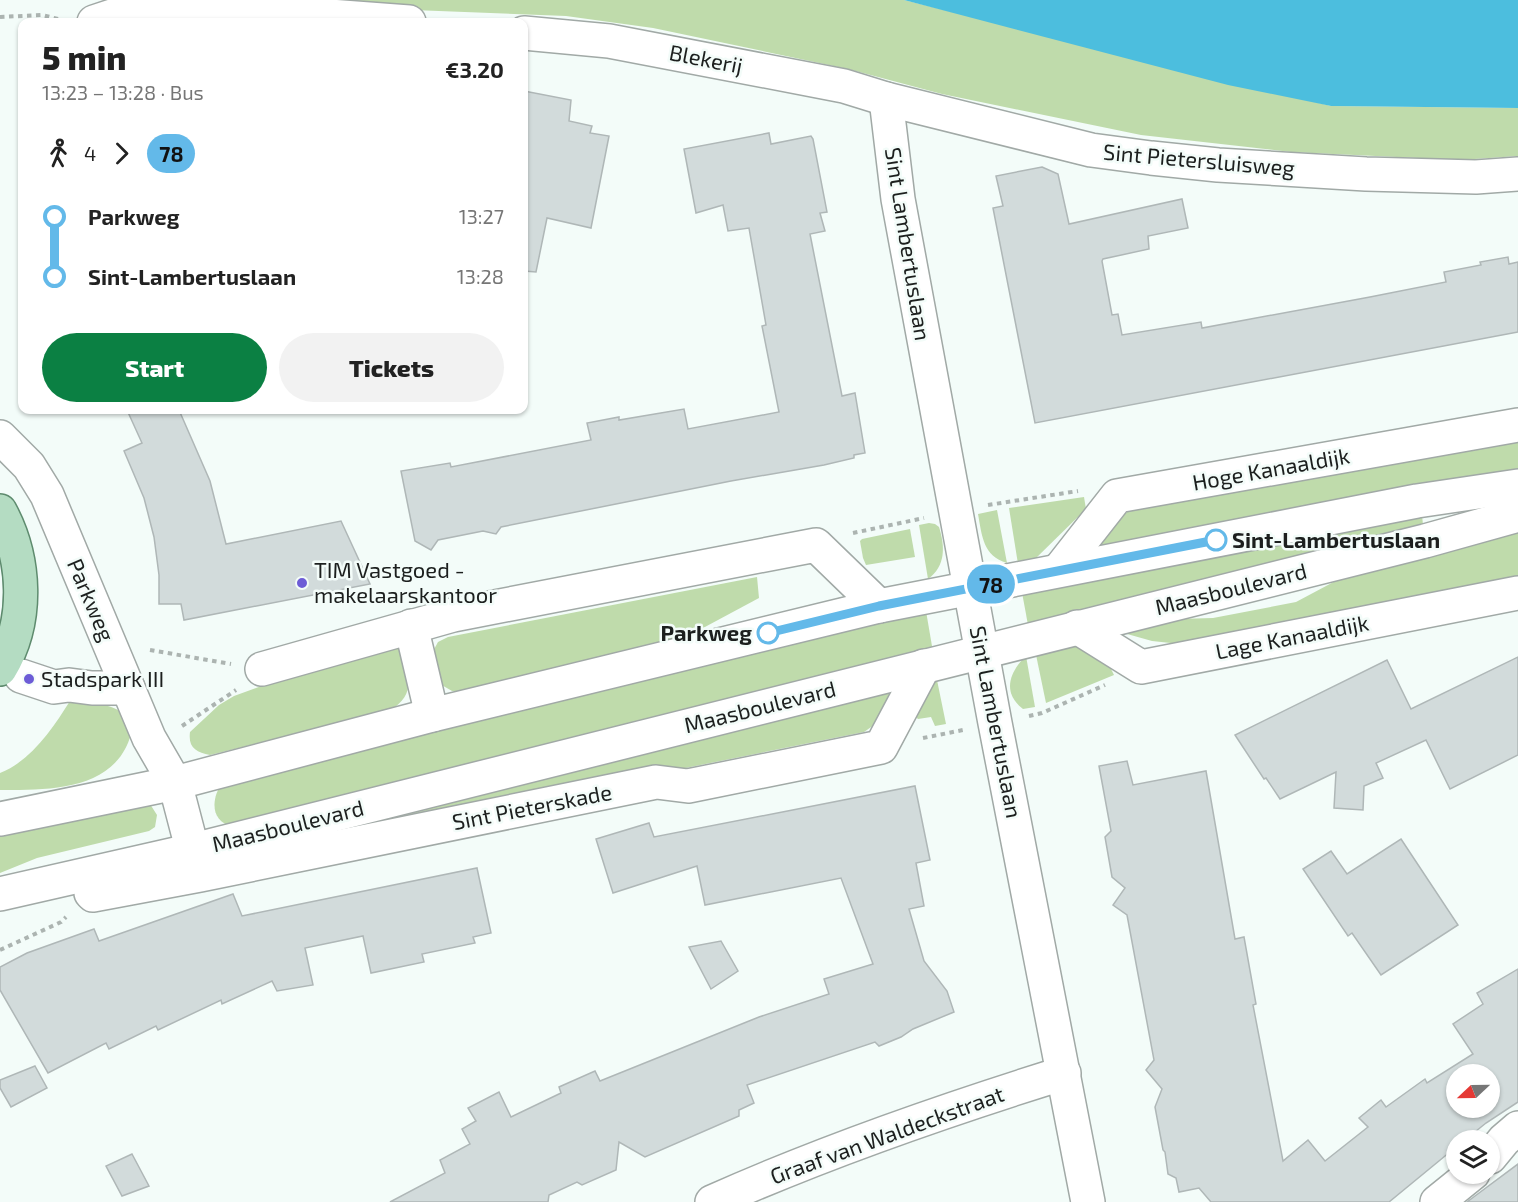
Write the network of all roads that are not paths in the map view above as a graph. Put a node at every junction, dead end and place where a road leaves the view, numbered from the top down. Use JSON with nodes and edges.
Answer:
{"nodes":[{"id":1,"x":91,"y":18,"type":"edge"},
{"id":2,"x":356,"y":18,"type":"edge"},
{"id":3,"x":528,"y":33,"type":"edge"},
{"id":4,"x":886,"y":99,"type":"junction"},
{"id":5,"x":1518,"y":174,"type":"edge"},
{"id":6,"x":1518,"y":425,"type":"edge"},
{"id":7,"x":0,"y":437,"type":"edge"},
{"id":8,"x":1518,"y":486,"type":"edge"},
{"id":9,"x":0,"y":511,"type":"edge"},
{"id":10,"x":1518,"y":515,"type":"edge"},
{"id":11,"x":1059,"y":570,"type":"junction"},
{"id":12,"x":971,"y":588,"type":"junction"},
{"id":13,"x":1518,"y":593,"type":"edge"},
{"id":14,"x":879,"y":606,"type":"junction"},
{"id":15,"x":411,"y":626,"type":"junction"},
{"id":16,"x":1077,"y":627,"type":"junction"},
{"id":17,"x":982,"y":651,"type":"junction"},
{"id":18,"x":15,"y":663,"type":"edge"},
{"id":19,"x":924,"y":666,"type":"junction"},
{"id":20,"x":250,"y":667,"type":"road end"},
{"id":21,"x":128,"y":688,"type":"junction"},
{"id":22,"x":432,"y":715,"type":"junction"},
{"id":23,"x":175,"y":783,"type":"junction"},
{"id":24,"x":0,"y":819,"type":"edge"},
{"id":25,"x":196,"y":862,"type":"junction"},
{"id":26,"x":0,"y":894,"type":"edge"},
{"id":27,"x":1064,"y":1074,"type":"junction"},
{"id":28,"x":1518,"y":1128,"type":"edge"},
{"id":29,"x":1500,"y":1145,"type":"edge"},
{"id":30,"x":1459,"y":1184,"type":"edge"},
{"id":31,"x":712,"y":1202,"type":"edge"},
{"id":32,"x":1088,"y":1202,"type":"edge"},
{"id":33,"x":1437,"y":1202,"type":"edge"}],
"edges":[{"from":1,"to":2,"type":"street"},
{"from":3,"to":4,"type":"street","name":"Blekerij"},
{"from":4,"to":5,"type":"street","name":"Sint Pietersluisweg"},
{"from":4,"to":12,"type":"street","name":"Sint Lambertuslaan"},
{"from":6,"to":11,"type":"street","name":"Hoge Kanaaldijk"},
{"from":7,"to":21,"type":"street","name":"Parkweg"},
{"from":8,"to":11,"type":"street","name":"Maasboulevard"},
{"from":9,"to":18,"type":"main road"},
{"from":10,"to":16,"type":"street","name":"Maasboulevard"},
{"from":11,"to":12,"type":"street","name":"Maasboulevard"},
{"from":12,"to":14,"type":"street","name":"Maasboulevard"},
{"from":12,"to":17,"type":"street","name":"Sint Lambertuslaan"},
{"from":13,"to":16,"type":"street","name":"Lage Kanaaldijk"},
{"from":14,"to":15,"type":"street"},
{"from":14,"to":22,"type":"street","name":"Maasboulevard"},
{"from":15,"to":20,"type":"street"},
{"from":15,"to":22,"type":"street"},
{"from":16,"to":17,"type":"street","name":"Maasboulevard"},
{"from":17,"to":19,"type":"street","name":"Maasboulevard"},
{"from":17,"to":27,"type":"street","name":"Sint Lambertuslaan"},
{"from":18,"to":21,"type":"street"},
{"from":19,"to":25,"type":"street","name":"Maasboulevard"},
{"from":19,"to":25,"type":"street","name":"Sint Pieterskade"},
{"from":21,"to":23,"type":"street","name":"Parkweg"},
{"from":22,"to":23,"type":"street","name":"Maasboulevard"},
{"from":23,"to":24,"type":"street","name":"Maasboulevard"},
{"from":23,"to":25,"type":"street","name":"Parkweg"},
{"from":25,"to":26,"type":"street","name":"Maasboulevard"},
{"from":27,"to":31,"type":"street","name":"Graaf van Waldeckstraat"},
{"from":27,"to":32,"type":"street","name":"Sint Lambertuslaan"},
{"from":28,"to":29,"type":"street"},
{"from":30,"to":33,"type":"street"}]}
